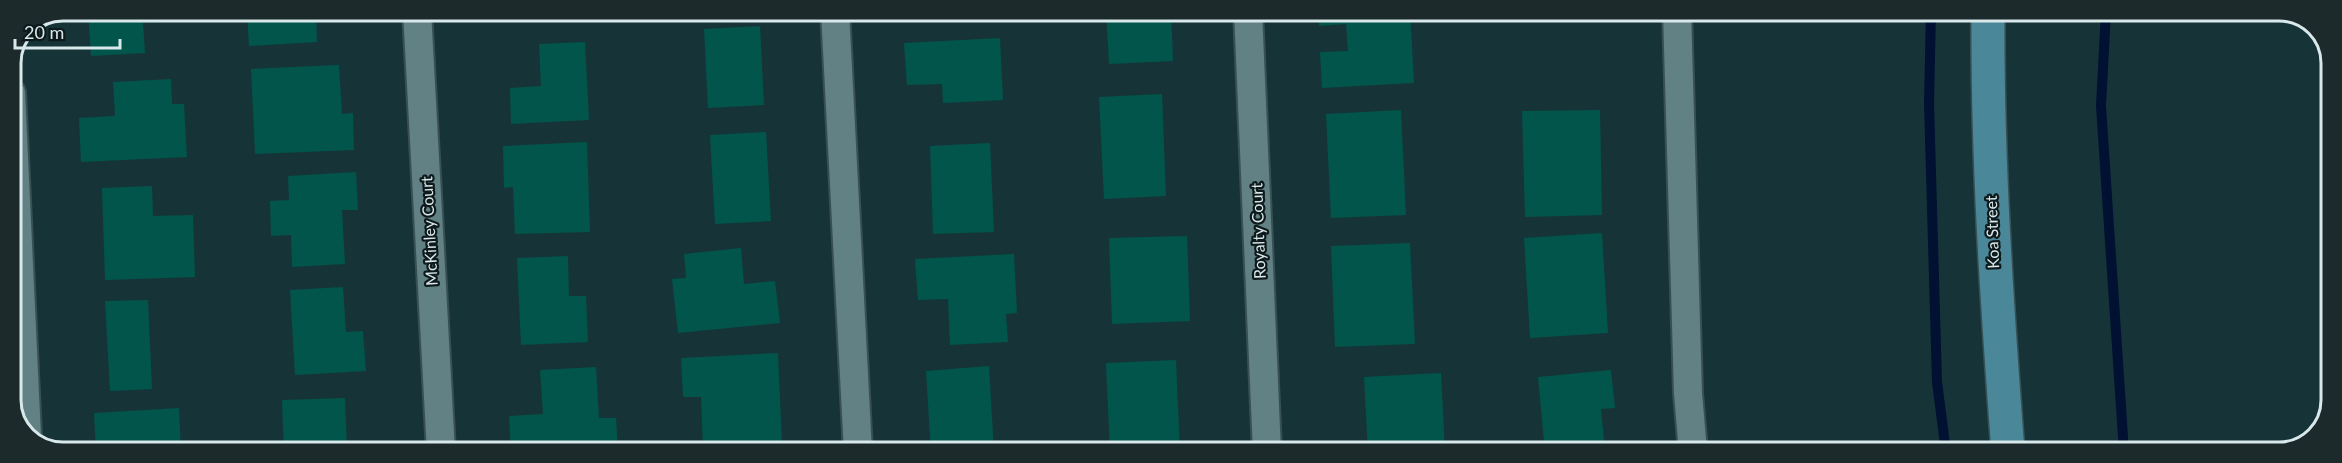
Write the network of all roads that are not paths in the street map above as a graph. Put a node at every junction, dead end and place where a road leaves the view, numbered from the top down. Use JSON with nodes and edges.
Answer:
{"nodes":[{"id":1,"x":418,"y":21,"type":"edge"},
{"id":2,"x":836,"y":21,"type":"edge"},
{"id":3,"x":1248,"y":21,"type":"edge"},
{"id":4,"x":1677,"y":21,"type":"edge"},
{"id":5,"x":1988,"y":21,"type":"edge"},
{"id":6,"x":21,"y":315,"type":"edge"},
{"id":7,"x":26,"y":420,"type":"edge"},
{"id":8,"x":440,"y":442,"type":"edge"},
{"id":9,"x":857,"y":442,"type":"edge"},
{"id":10,"x":1267,"y":442,"type":"edge"},
{"id":11,"x":1691,"y":442,"type":"edge"},
{"id":12,"x":2007,"y":442,"type":"edge"}],
"edges":[{"from":1,"to":8,"type":"street","name":"McKinley Court"},
{"from":2,"to":9,"type":"street"},
{"from":3,"to":10,"type":"street","name":"Royalty Court"},
{"from":4,"to":11,"type":"street"},
{"from":5,"to":12,"type":"main road","name":"Koa Street"},
{"from":6,"to":7,"type":"street"}]}
